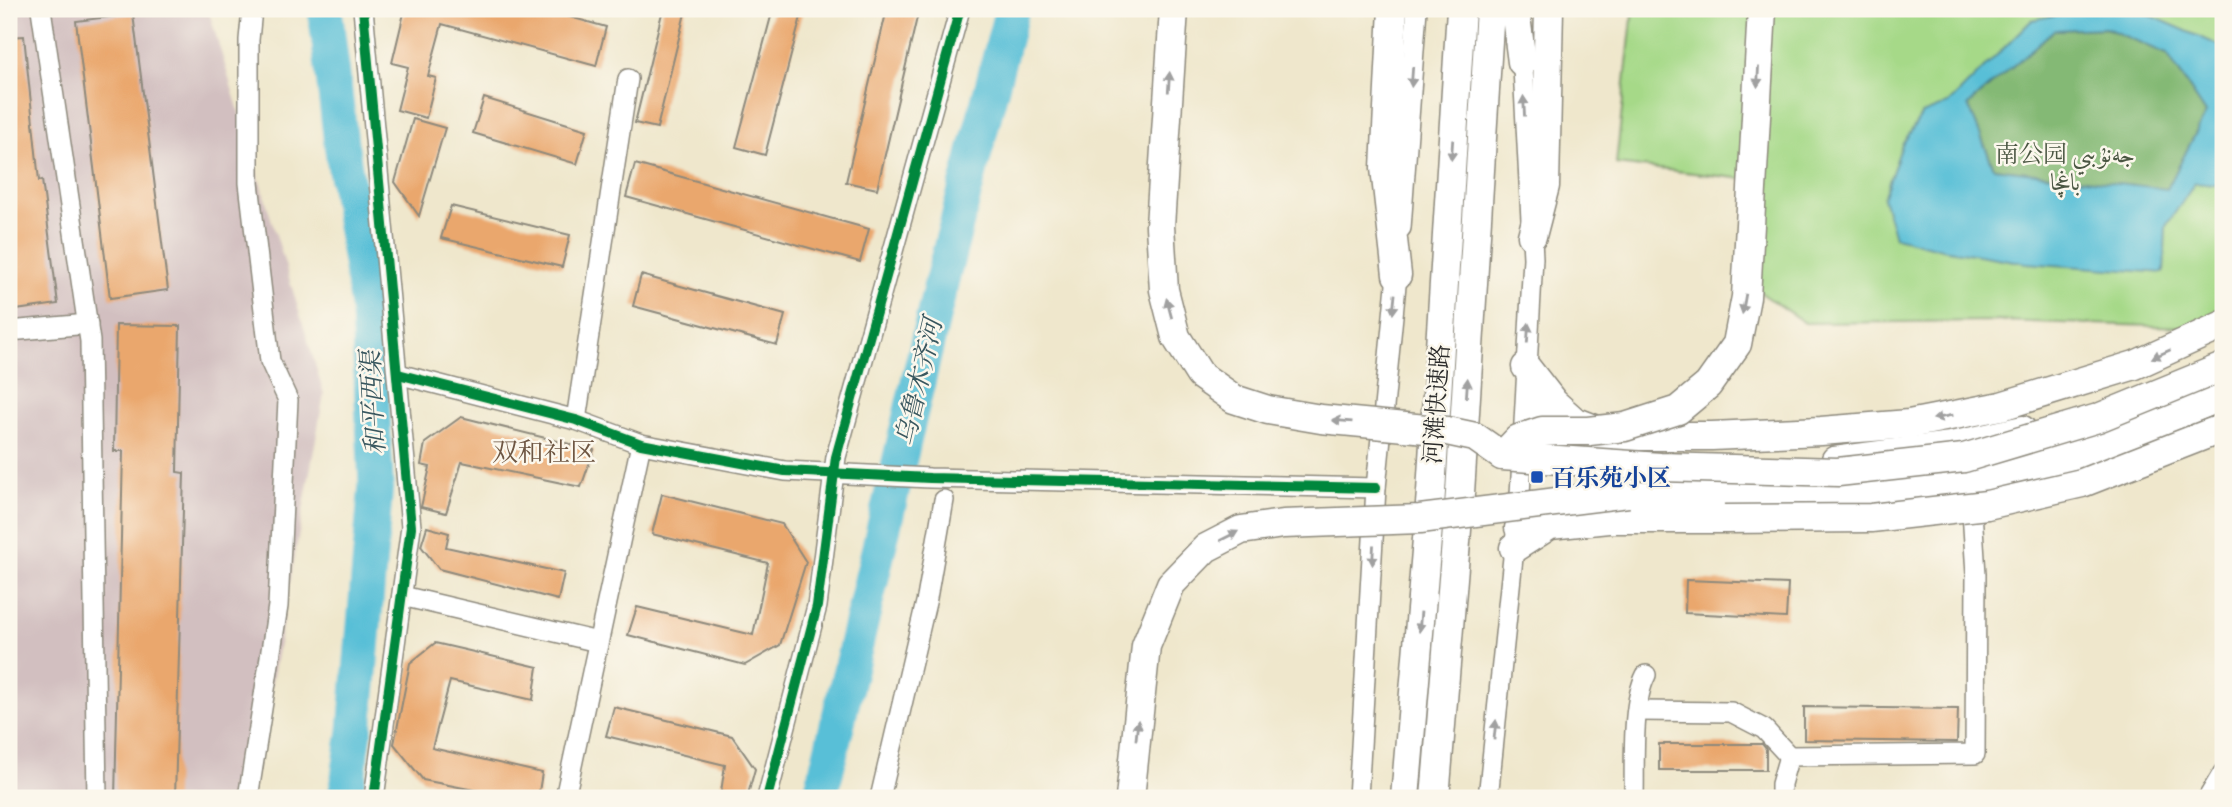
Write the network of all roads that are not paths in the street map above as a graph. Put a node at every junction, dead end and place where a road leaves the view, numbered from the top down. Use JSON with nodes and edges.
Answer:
{"nodes":[{"id":1,"x":41,"y":9,"type":"edge"},
{"id":2,"x":253,"y":9,"type":"edge"},
{"id":3,"x":363,"y":9,"type":"edge"},
{"id":4,"x":960,"y":9,"type":"edge"},
{"id":5,"x":1174,"y":9,"type":"edge"},
{"id":6,"x":1393,"y":9,"type":"edge"},
{"id":7,"x":1417,"y":9,"type":"edge"},
{"id":8,"x":1461,"y":9,"type":"edge"},
{"id":9,"x":1490,"y":9,"type":"edge"},
{"id":10,"x":1515,"y":9,"type":"edge"},
{"id":11,"x":1525,"y":9,"type":"edge"},
{"id":12,"x":1549,"y":9,"type":"edge"},
{"id":13,"x":1762,"y":9,"type":"edge"},
{"id":14,"x":1521,"y":62,"type":"junction"},
{"id":15,"x":628,"y":79,"type":"dead end"},
{"id":16,"x":1532,"y":236,"type":"junction"},
{"id":17,"x":1397,"y":275,"type":"junction"},
{"id":18,"x":88,"y":324,"type":"junction"},
{"id":19,"x":2223,"y":326,"type":"edge"},
{"id":20,"x":9,"y":331,"type":"edge"},
{"id":21,"x":2223,"y":365,"type":"edge"},
{"id":22,"x":1526,"y":367,"type":"junction"},
{"id":23,"x":398,"y":374,"type":"junction"},
{"id":24,"x":2223,"y":396,"type":"edge"},
{"id":25,"x":2223,"y":404,"type":"edge"},
{"id":26,"x":576,"y":420,"type":"junction"},
{"id":27,"x":2223,"y":428,"type":"edge"},
{"id":28,"x":640,"y":444,"type":"junction"},
{"id":29,"x":1502,"y":456,"type":"junction"},
{"id":30,"x":834,"y":474,"type":"junction"},
{"id":31,"x":1377,"y":488,"type":"junction"},
{"id":32,"x":1971,"y":491,"type":"junction"},
{"id":33,"x":944,"y":500,"type":"dead end"},
{"id":34,"x":1515,"y":538,"type":"junction"},
{"id":35,"x":402,"y":596,"type":"junction"},
{"id":36,"x":598,"y":642,"type":"junction"},
{"id":37,"x":1646,"y":675,"type":"dead end"},
{"id":38,"x":1638,"y":711,"type":"junction"},
{"id":39,"x":1789,"y":755,"type":"junction"},
{"id":40,"x":2223,"y":773,"type":"edge"},
{"id":41,"x":97,"y":798,"type":"edge"},
{"id":42,"x":248,"y":798,"type":"edge"},
{"id":43,"x":374,"y":798,"type":"edge"},
{"id":44,"x":565,"y":798,"type":"edge"},
{"id":45,"x":767,"y":798,"type":"edge"},
{"id":46,"x":880,"y":798,"type":"edge"},
{"id":47,"x":1130,"y":798,"type":"edge"},
{"id":48,"x":1358,"y":798,"type":"edge"},
{"id":49,"x":1405,"y":798,"type":"edge"},
{"id":50,"x":1435,"y":798,"type":"edge"},
{"id":51,"x":1488,"y":798,"type":"edge"},
{"id":52,"x":1634,"y":798,"type":"edge"},
{"id":53,"x":1781,"y":798,"type":"edge"},
{"id":54,"x":2208,"y":798,"type":"edge"}],
"edges":[{"from":1,"to":18,"type":"street"},
{"from":2,"to":42,"type":"street"},
{"from":3,"to":23,"type":"street"},
{"from":4,"to":30,"type":"street"},
{"from":29,"to":5,"type":"highway","one_way":true,"bridge":true},
{"from":6,"to":17,"type":"highway"},
{"from":7,"to":17,"type":"street","one_way":true},
{"from":8,"to":49,"type":"highway","name":"河滩快速路","one_way":true},
{"from":50,"to":9,"type":"highway","name":"河滩快速路","one_way":true},
{"from":10,"to":14,"type":"highway"},
{"from":11,"to":14,"type":"street"},
{"from":12,"to":16,"type":"highway"},
{"from":13,"to":29,"type":"highway","one_way":true,"bridge":true},
{"from":16,"to":14,"type":"street","one_way":true},
{"from":15,"to":26,"type":"street"},
{"from":22,"to":16,"type":"street","one_way":true},
{"from":17,"to":31,"type":"street","one_way":true},
{"from":18,"to":20,"type":"street"},
{"from":18,"to":41,"type":"street"},
{"from":19,"to":22,"type":"highway","one_way":true},
{"from":21,"to":22,"type":"main road"},
{"from":21,"to":29,"type":"highway","bridge":true},
{"from":22,"to":34,"type":"street"},
{"from":23,"to":26,"type":"street"},
{"from":23,"to":35,"type":"street"},
{"from":47,"to":24,"type":"highway","one_way":true,"bridge":true},
{"from":25,"to":32,"type":"main road"},
{"from":26,"to":28,"type":"street"},
{"from":27,"to":34,"type":"highway","bridge":true},
{"from":28,"to":30,"type":"street"},
{"from":28,"to":36,"type":"street"},
{"from":30,"to":31,"type":"street"},
{"from":30,"to":45,"type":"street"},
{"from":31,"to":48,"type":"street","one_way":true},
{"from":32,"to":34,"type":"main road"},
{"from":32,"to":39,"type":"street"},
{"from":33,"to":46,"type":"street"},
{"from":51,"to":34,"type":"street","one_way":true},
{"from":35,"to":36,"type":"street"},
{"from":35,"to":43,"type":"street"},
{"from":36,"to":44,"type":"street"},
{"from":37,"to":38,"type":"street"},
{"from":38,"to":39,"type":"street"},
{"from":38,"to":52,"type":"street"},
{"from":39,"to":53,"type":"street"},
{"from":40,"to":54,"type":"street"}]}
